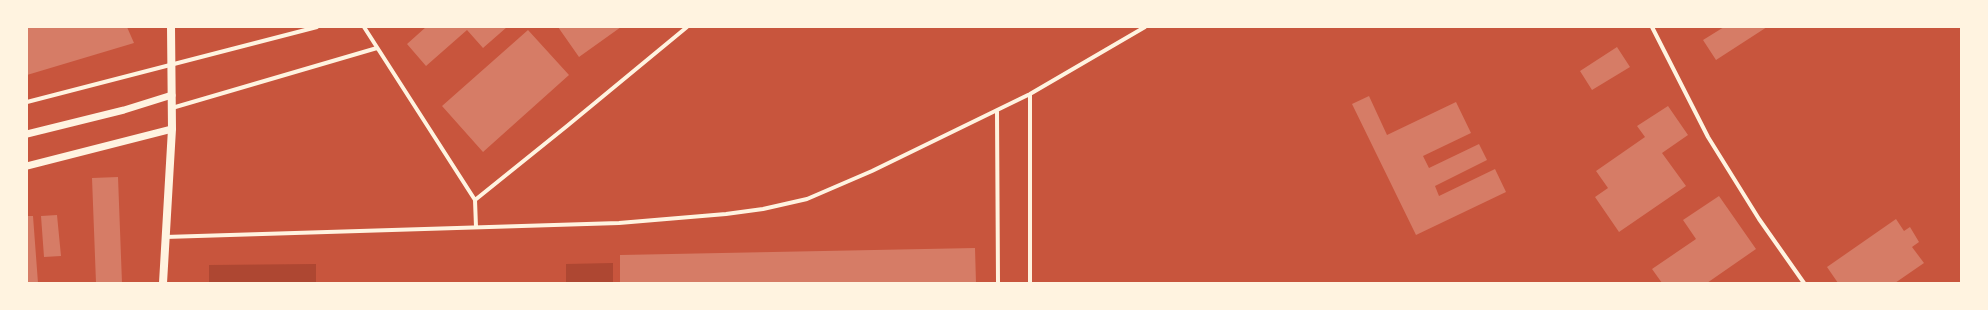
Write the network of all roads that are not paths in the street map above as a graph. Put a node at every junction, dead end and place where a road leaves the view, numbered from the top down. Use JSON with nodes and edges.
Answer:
{"nodes":[{"id":1,"x":171,"y":27,"type":"edge"},
{"id":2,"x":316,"y":27,"type":"edge"},
{"id":3,"x":364,"y":27,"type":"edge"},
{"id":4,"x":687,"y":27,"type":"edge"},
{"id":5,"x":1145,"y":27,"type":"edge"},
{"id":6,"x":1652,"y":27,"type":"edge"},
{"id":7,"x":377,"y":48,"type":"junction"},
{"id":8,"x":171,"y":66,"type":"junction"},
{"id":9,"x":1030,"y":94,"type":"junction"},
{"id":10,"x":172,"y":95,"type":"junction"},
{"id":11,"x":27,"y":102,"type":"edge"},
{"id":12,"x":171,"y":108,"type":"junction"},
{"id":13,"x":997,"y":111,"type":"junction"},
{"id":14,"x":172,"y":129,"type":"junction"},
{"id":15,"x":27,"y":134,"type":"edge"},
{"id":16,"x":27,"y":166,"type":"edge"},
{"id":17,"x":475,"y":200,"type":"junction"},
{"id":18,"x":476,"y":227,"type":"junction"},
{"id":19,"x":164,"y":237,"type":"junction"},
{"id":20,"x":163,"y":283,"type":"edge"},
{"id":21,"x":998,"y":283,"type":"edge"},
{"id":22,"x":1030,"y":283,"type":"edge"},
{"id":23,"x":1804,"y":283,"type":"edge"}],
"edges":[{"from":1,"to":8,"type":"main road"},
{"from":2,"to":8,"type":"street"},
{"from":3,"to":7,"type":"street"},
{"from":4,"to":17,"type":"street"},
{"from":5,"to":9,"type":"street"},
{"from":6,"to":23,"type":"street"},
{"from":7,"to":12,"type":"street"},
{"from":7,"to":17,"type":"street"},
{"from":8,"to":10,"type":"main road"},
{"from":8,"to":11,"type":"street"},
{"from":9,"to":13,"type":"street"},
{"from":9,"to":22,"type":"street"},
{"from":10,"to":12,"type":"main road"},
{"from":10,"to":15,"type":"street"},
{"from":12,"to":14,"type":"main road"},
{"from":13,"to":18,"type":"street"},
{"from":13,"to":21,"type":"street"},
{"from":14,"to":16,"type":"street"},
{"from":14,"to":19,"type":"main road"},
{"from":17,"to":18,"type":"street"},
{"from":18,"to":19,"type":"street"},
{"from":19,"to":20,"type":"main road"}]}
